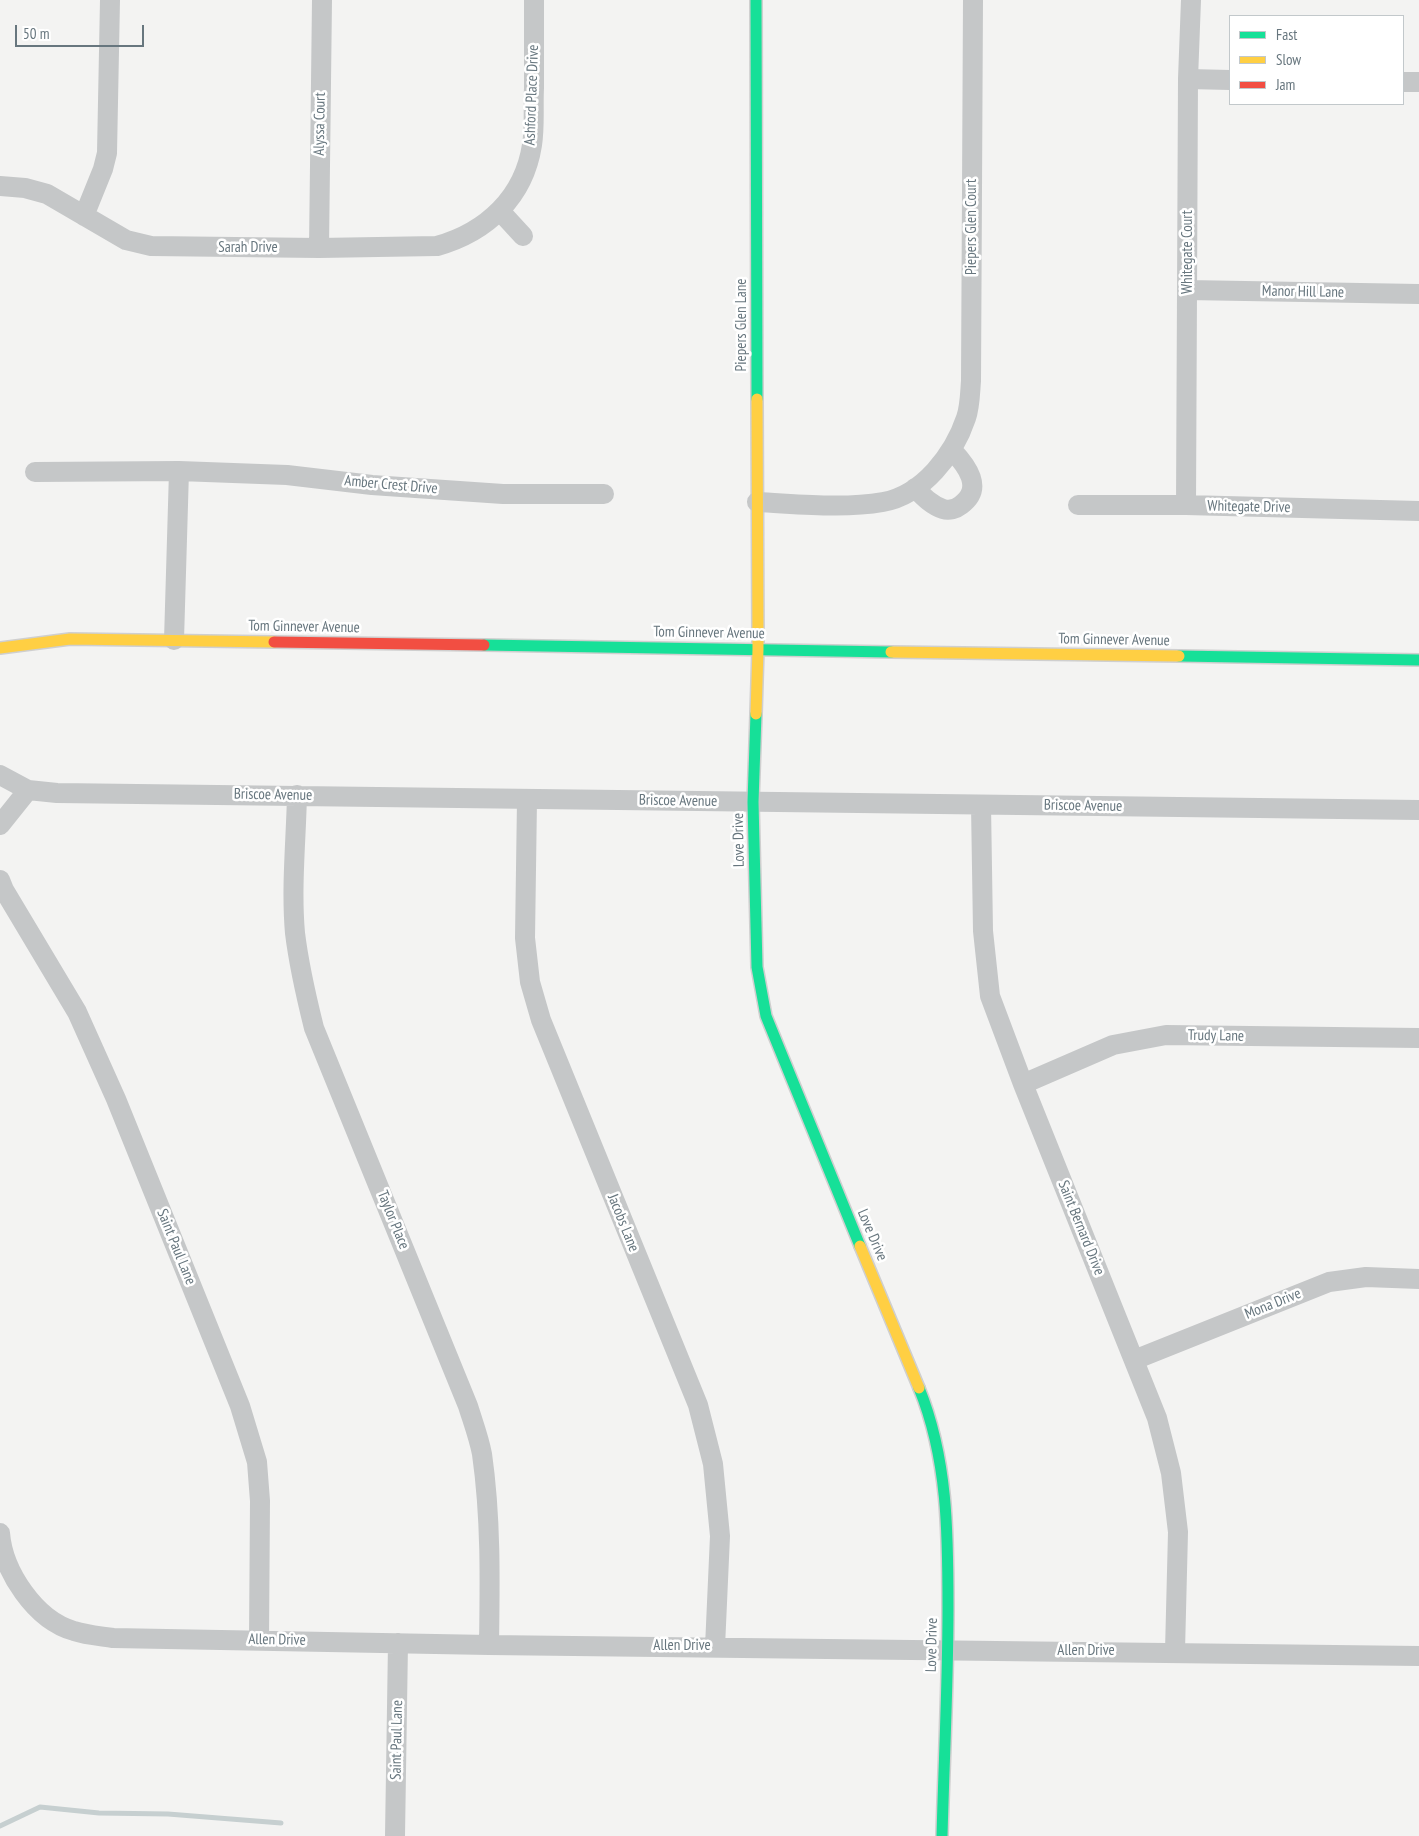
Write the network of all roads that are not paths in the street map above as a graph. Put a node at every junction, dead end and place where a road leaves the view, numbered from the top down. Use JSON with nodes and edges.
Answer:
{"nodes":[{"id":1,"x":110,"y":0,"type":"edge"},
{"id":2,"x":322,"y":0,"type":"edge"},
{"id":3,"x":534,"y":0,"type":"edge"},
{"id":4,"x":756,"y":0,"type":"edge"},
{"id":5,"x":973,"y":0,"type":"edge"},
{"id":6,"x":1191,"y":0,"type":"edge"},
{"id":7,"x":1188,"y":79,"type":"junction"},
{"id":8,"x":1229,"y":80,"type":"edge"},
{"id":9,"x":1404,"y":82,"type":"edge"},
{"id":10,"x":1419,"y":82,"type":"edge"},
{"id":11,"x":0,"y":186,"type":"edge"},
{"id":12,"x":500,"y":211,"type":"junction"},
{"id":13,"x":84,"y":216,"type":"junction"},
{"id":14,"x":523,"y":236,"type":"dead end"},
{"id":15,"x":319,"y":248,"type":"junction"},
{"id":16,"x":1187,"y":290,"type":"junction"},
{"id":17,"x":1419,"y":294,"type":"edge"},
{"id":18,"x":952,"y":450,"type":"junction"},
{"id":19,"x":35,"y":472,"type":"dead end"},
{"id":20,"x":179,"y":472,"type":"junction"},
{"id":21,"x":915,"y":488,"type":"junction"},
{"id":22,"x":604,"y":494,"type":"dead end"},
{"id":23,"x":757,"y":502,"type":"junction"},
{"id":24,"x":1078,"y":505,"type":"dead end"},
{"id":25,"x":1186,"y":505,"type":"junction"},
{"id":26,"x":1419,"y":511,"type":"edge"},
{"id":27,"x":174,"y":640,"type":"junction"},
{"id":28,"x":0,"y":648,"type":"edge"},
{"id":29,"x":758,"y":649,"type":"junction"},
{"id":30,"x":1419,"y":660,"type":"edge"},
{"id":31,"x":0,"y":775,"type":"edge"},
{"id":32,"x":28,"y":790,"type":"junction"},
{"id":33,"x":298,"y":795,"type":"junction"},
{"id":34,"x":527,"y":800,"type":"junction"},
{"id":35,"x":753,"y":802,"type":"junction"},
{"id":36,"x":981,"y":805,"type":"junction"},
{"id":37,"x":1419,"y":810,"type":"edge"},
{"id":38,"x":0,"y":825,"type":"edge"},
{"id":39,"x":0,"y":880,"type":"edge"},
{"id":40,"x":1419,"y":1038,"type":"edge"},
{"id":41,"x":1023,"y":1084,"type":"junction"},
{"id":42,"x":1419,"y":1279,"type":"edge"},
{"id":43,"x":1134,"y":1360,"type":"junction"},
{"id":44,"x":0,"y":1533,"type":"edge"},
{"id":45,"x":259,"y":1640,"type":"junction"},
{"id":46,"x":398,"y":1643,"type":"junction"},
{"id":47,"x":489,"y":1645,"type":"junction"},
{"id":48,"x":715,"y":1647,"type":"junction"},
{"id":49,"x":948,"y":1650,"type":"junction"},
{"id":50,"x":1175,"y":1652,"type":"junction"},
{"id":51,"x":1419,"y":1656,"type":"edge"},
{"id":52,"x":395,"y":1836,"type":"edge"},
{"id":53,"x":942,"y":1836,"type":"edge"}],
"edges":[{"from":1,"to":13,"type":"street"},
{"from":2,"to":15,"type":"street","name":"Alyssa Court"},
{"from":3,"to":12,"type":"street","name":"Ashford Place Drive"},
{"from":4,"to":23,"type":"street","name":"Piepers Glen Lane"},
{"from":5,"to":18,"type":"street","name":"Piepers Glen Court"},
{"from":6,"to":7,"type":"street","name":"Whitegate Court"},
{"from":7,"to":8,"type":"street"},
{"from":7,"to":16,"type":"street","name":"Whitegate Court"},
{"from":9,"to":10,"type":"street"},
{"from":11,"to":13,"type":"street","name":"Sarah Drive"},
{"from":12,"to":14,"type":"street"},
{"from":12,"to":15,"type":"street","name":"Sarah Drive"},
{"from":13,"to":15,"type":"street","name":"Sarah Drive"},
{"from":16,"to":17,"type":"street","name":"Manor Hill Lane"},
{"from":16,"to":25,"type":"street","name":"Whitegate Court"},
{"from":18,"to":21,"type":"street","name":"Piepers Glen Court"},
{"from":18,"to":21,"type":"street"},
{"from":19,"to":20,"type":"street","name":"Amber Crest Drive"},
{"from":20,"to":22,"type":"street","name":"Amber Crest Drive"},
{"from":20,"to":27,"type":"street"},
{"from":21,"to":23,"type":"street","name":"Piepers Glen Court"},
{"from":23,"to":29,"type":"street","name":"Piepers Glen Lane"},
{"from":24,"to":25,"type":"street","name":"Whitegate Drive"},
{"from":25,"to":26,"type":"street","name":"Whitegate Drive"},
{"from":27,"to":28,"type":"street","name":"Tom Ginnever Avenue"},
{"from":27,"to":29,"type":"street","name":"Tom Ginnever Avenue"},
{"from":29,"to":30,"type":"street","name":"Tom Ginnever Avenue"},
{"from":29,"to":35,"type":"street","name":"Love Drive"},
{"from":31,"to":32,"type":"street","name":"Briscoe Avenue"},
{"from":32,"to":33,"type":"street","name":"Briscoe Avenue"},
{"from":32,"to":38,"type":"street"},
{"from":33,"to":34,"type":"street","name":"Briscoe Avenue"},
{"from":33,"to":47,"type":"street","name":"Taylor Place"},
{"from":34,"to":35,"type":"street","name":"Briscoe Avenue"},
{"from":34,"to":48,"type":"street","name":"Jacobs Lane"},
{"from":35,"to":36,"type":"street","name":"Briscoe Avenue"},
{"from":35,"to":49,"type":"street","name":"Love Drive"},
{"from":36,"to":37,"type":"street","name":"Briscoe Avenue"},
{"from":36,"to":41,"type":"street","name":"Saint Bernard Drive"},
{"from":39,"to":45,"type":"street","name":"Saint Paul Lane"},
{"from":40,"to":41,"type":"street","name":"Trudy Lane"},
{"from":41,"to":43,"type":"street","name":"Saint Bernard Drive"},
{"from":42,"to":43,"type":"street","name":"Mona Drive"},
{"from":43,"to":50,"type":"street","name":"Saint Bernard Drive"},
{"from":44,"to":45,"type":"street","name":"Allen Drive"},
{"from":45,"to":46,"type":"street","name":"Allen Drive"},
{"from":46,"to":47,"type":"street","name":"Allen Drive"},
{"from":46,"to":52,"type":"street","name":"Saint Paul Lane"},
{"from":47,"to":48,"type":"street","name":"Allen Drive"},
{"from":48,"to":49,"type":"street","name":"Allen Drive"},
{"from":49,"to":50,"type":"street","name":"Allen Drive"},
{"from":49,"to":53,"type":"street","name":"Love Drive"},
{"from":50,"to":51,"type":"street","name":"Allen Drive"}]}
